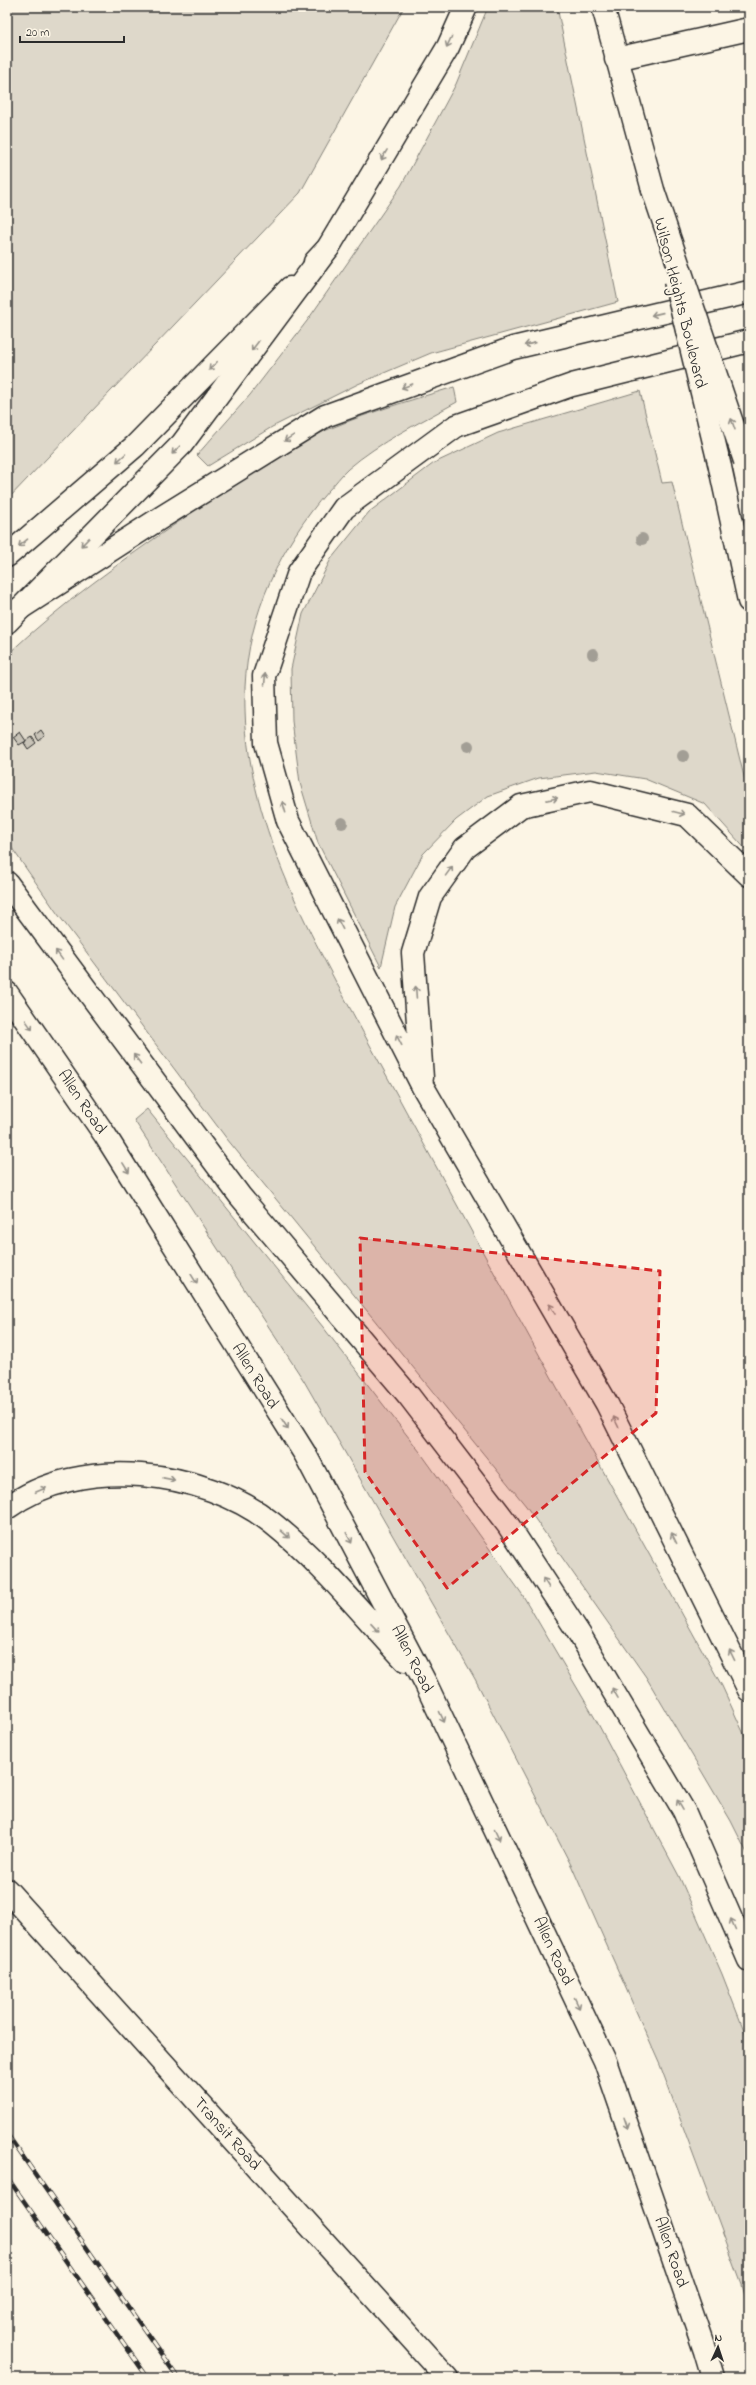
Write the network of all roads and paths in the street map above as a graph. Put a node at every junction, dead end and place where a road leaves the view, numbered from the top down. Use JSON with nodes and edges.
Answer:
{"nodes":[{"id":1,"x":466,"y":7,"type":"edge"},
{"id":2,"x":603,"y":7,"type":"edge"},
{"id":3,"x":749,"y":29,"type":"edge"},
{"id":4,"x":616,"y":59,"type":"junction"},
{"id":5,"x":653,"y":190,"type":"junction"},
{"id":6,"x":328,"y":248,"type":"junction"},
{"id":7,"x":749,"y":292,"type":"edge"},
{"id":8,"x":749,"y":341,"type":"edge"},
{"id":9,"x":747,"y":466,"type":"edge"},
{"id":10,"x":7,"y":556,"type":"edge"},
{"id":11,"x":749,"y":601,"type":"edge"},
{"id":12,"x":13,"y":615,"type":"edge"},
{"id":13,"x":749,"y":875,"type":"edge"},
{"id":14,"x":7,"y":883,"type":"edge"},
{"id":15,"x":7,"y":993,"type":"edge"},
{"id":16,"x":423,"y":1087,"type":"junction"},
{"id":17,"x":7,"y":1508,"type":"edge"},
{"id":18,"x":425,"y":1682,"type":"junction"},
{"id":19,"x":749,"y":1690,"type":"edge"},
{"id":20,"x":7,"y":1890,"type":"edge"},
{"id":21,"x":749,"y":1960,"type":"edge"},
{"id":22,"x":447,"y":2378,"type":"edge"},
{"id":23,"x":713,"y":2378,"type":"edge"}],
"edges":[{"from":1,"to":6,"type":"main road","one_way":true},
{"from":2,"to":4,"type":"main road","name":"Wilson Heights Boulevard"},
{"from":3,"to":4,"type":"main road"},
{"from":4,"to":5,"type":"main road","name":"Wilson Heights Boulevard"},
{"from":9,"to":5,"type":"main road","one_way":true,"bridge":true},
{"from":5,"to":11,"type":"main road","name":"Wilson Heights Boulevard","bridge":true},
{"from":6,"to":10,"type":"main road","one_way":true},
{"from":6,"to":12,"type":"main road","one_way":true},
{"from":7,"to":12,"type":"main road","one_way":true},
{"from":16,"to":8,"type":"main road","one_way":true},
{"from":16,"to":13,"type":"main road","one_way":true},
{"from":21,"to":14,"type":"main road","one_way":true},
{"from":15,"to":18,"type":"main road","name":"Allen Road","one_way":true},
{"from":19,"to":16,"type":"main road","one_way":true},
{"from":17,"to":18,"type":"main road","one_way":true},
{"from":18,"to":23,"type":"main road","name":"Allen Road","one_way":true},
{"from":20,"to":22,"type":"main road","name":"Transit Road"}]}
